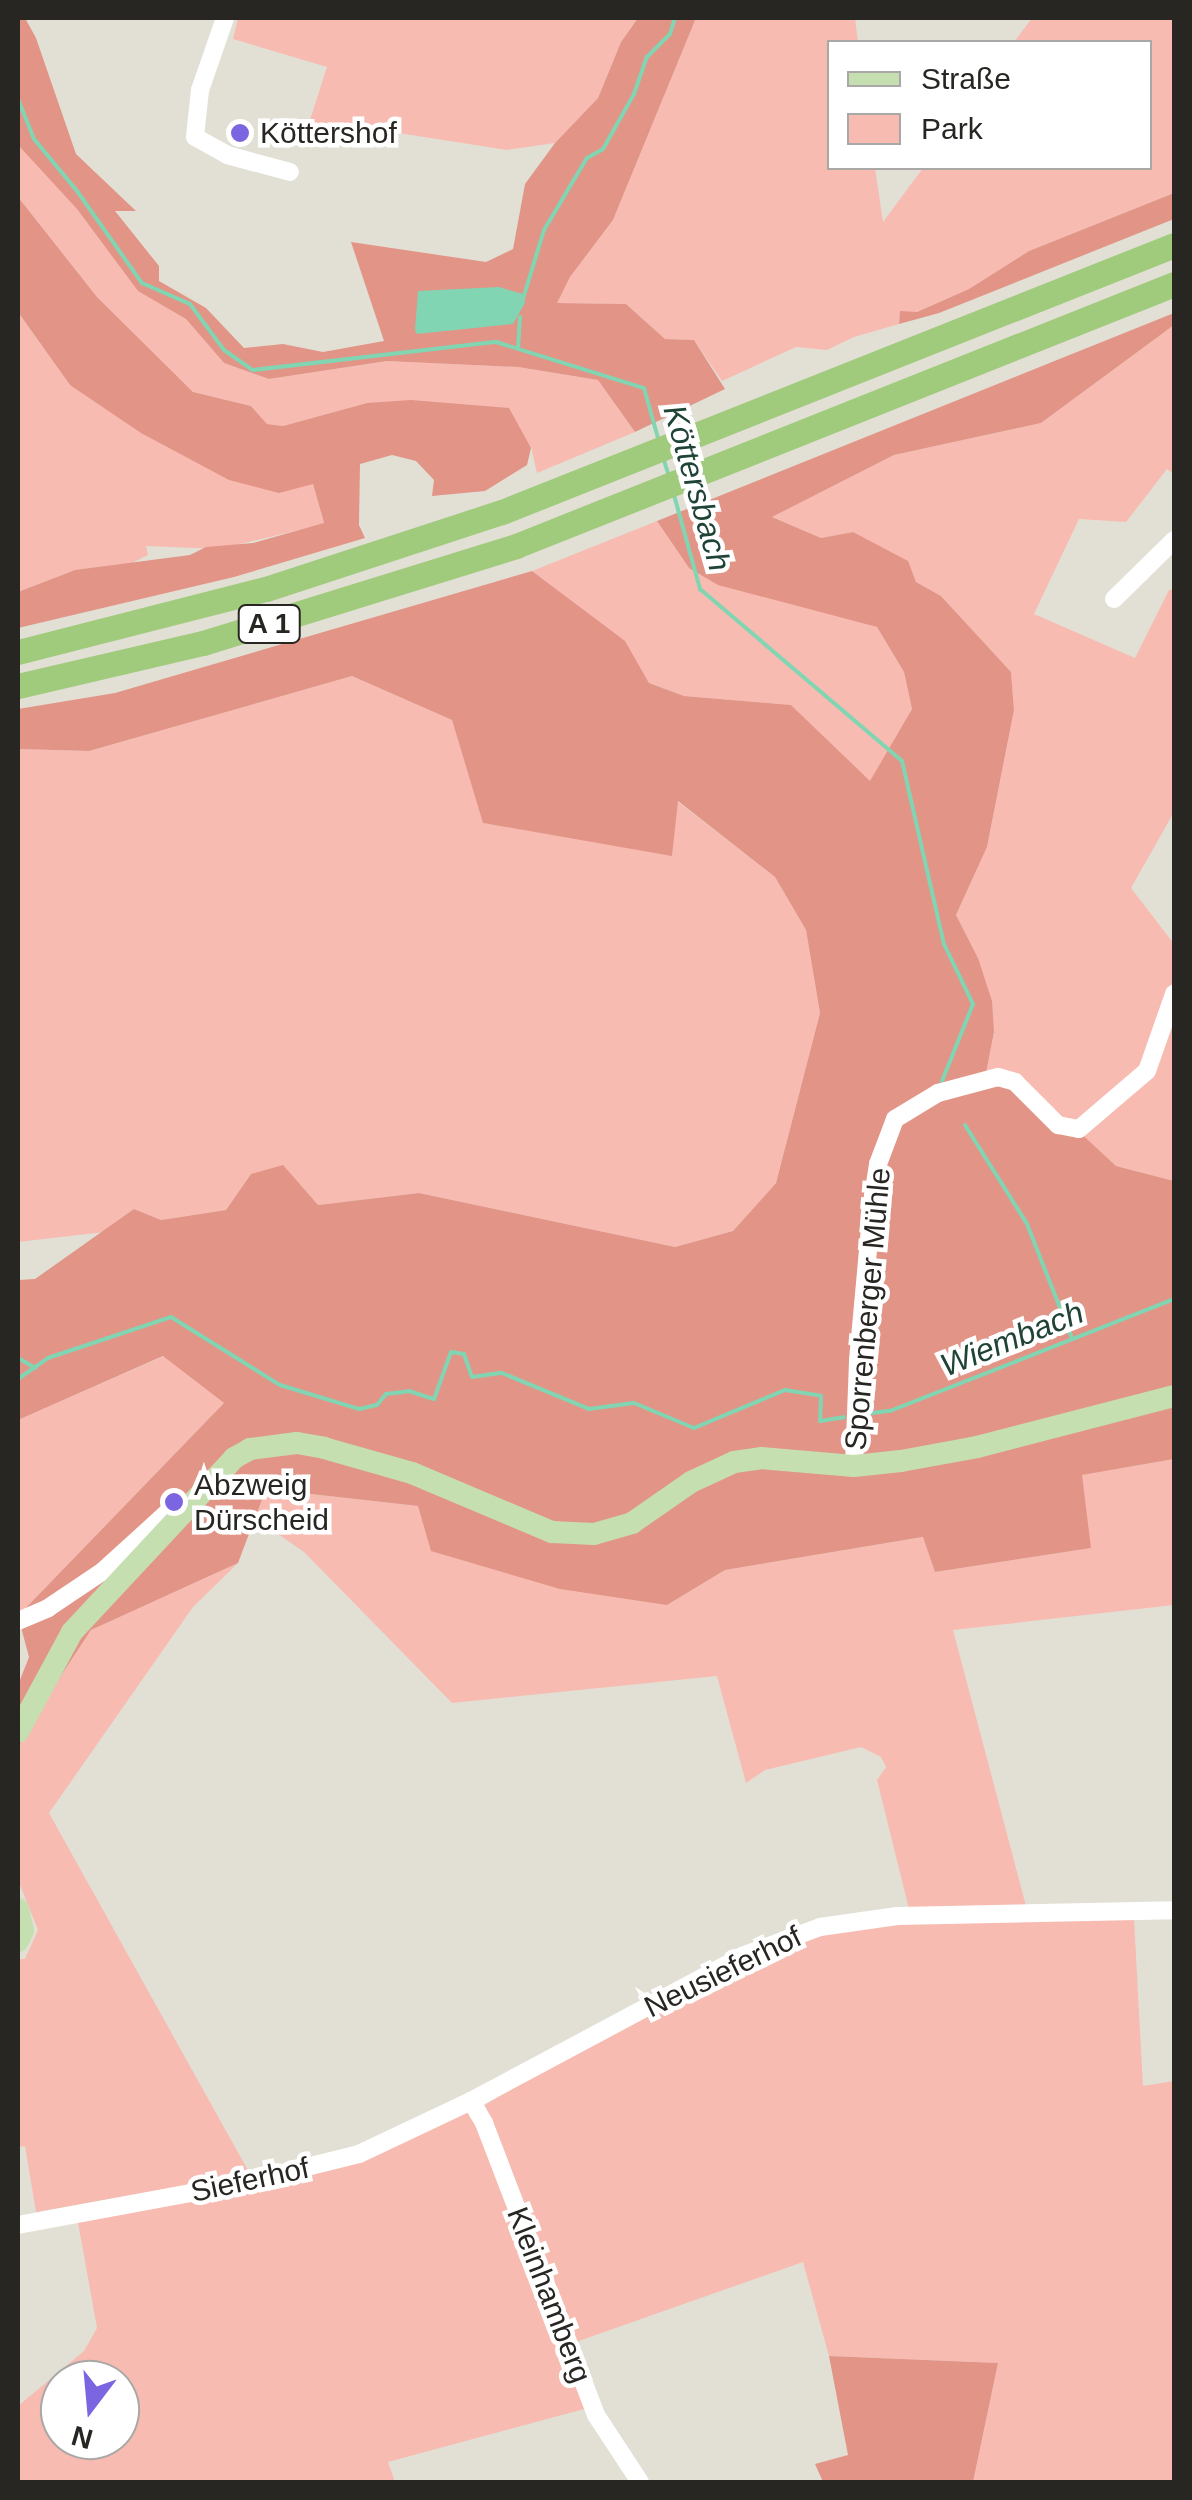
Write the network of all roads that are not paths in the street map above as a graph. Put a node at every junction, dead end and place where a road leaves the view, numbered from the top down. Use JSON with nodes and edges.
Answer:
{"nodes":[{"id":1,"x":225,"y":18,"type":"edge"},
{"id":2,"x":290,"y":172,"type":"dead end"},
{"id":3,"x":1174,"y":245,"type":"edge"},
{"id":4,"x":1174,"y":284,"type":"edge"},
{"id":5,"x":1174,"y":540,"type":"edge"},
{"id":6,"x":1114,"y":599,"type":"dead end"},
{"id":7,"x":18,"y":652,"type":"edge"},
{"id":8,"x":18,"y":686,"type":"edge"},
{"id":9,"x":1174,"y":994,"type":"edge"},
{"id":10,"x":1174,"y":1396,"type":"edge"},
{"id":11,"x":854,"y":1466,"type":"junction"},
{"id":12,"x":184,"y":1513,"type":"junction"},
{"id":13,"x":18,"y":1620,"type":"edge"},
{"id":14,"x":18,"y":1732,"type":"edge"},
{"id":15,"x":18,"y":1909,"type":"edge"},
{"id":16,"x":1174,"y":1910,"type":"edge"},
{"id":17,"x":18,"y":1941,"type":"edge"},
{"id":18,"x":471,"y":2101,"type":"junction"},
{"id":19,"x":18,"y":2224,"type":"edge"},
{"id":20,"x":640,"y":2482,"type":"edge"}],
"edges":[{"from":1,"to":2,"type":"street"},
{"from":3,"to":7,"type":"highway","number":"A 1"},
{"from":4,"to":8,"type":"highway","number":"A 1"},
{"from":5,"to":6,"type":"street"},
{"from":9,"to":11,"type":"street","name":"Sporrenberger Mühle"},
{"from":10,"to":11,"type":"main road"},
{"from":11,"to":12,"type":"main road"},
{"from":12,"to":13,"type":"street"},
{"from":12,"to":14,"type":"main road"},
{"from":15,"to":17,"type":"main road"},
{"from":16,"to":18,"type":"street","name":"Neusieferhof"},
{"from":18,"to":19,"type":"street","name":"Sieferhof"},
{"from":18,"to":20,"type":"street","name":"Kleinhamberg"}]}
